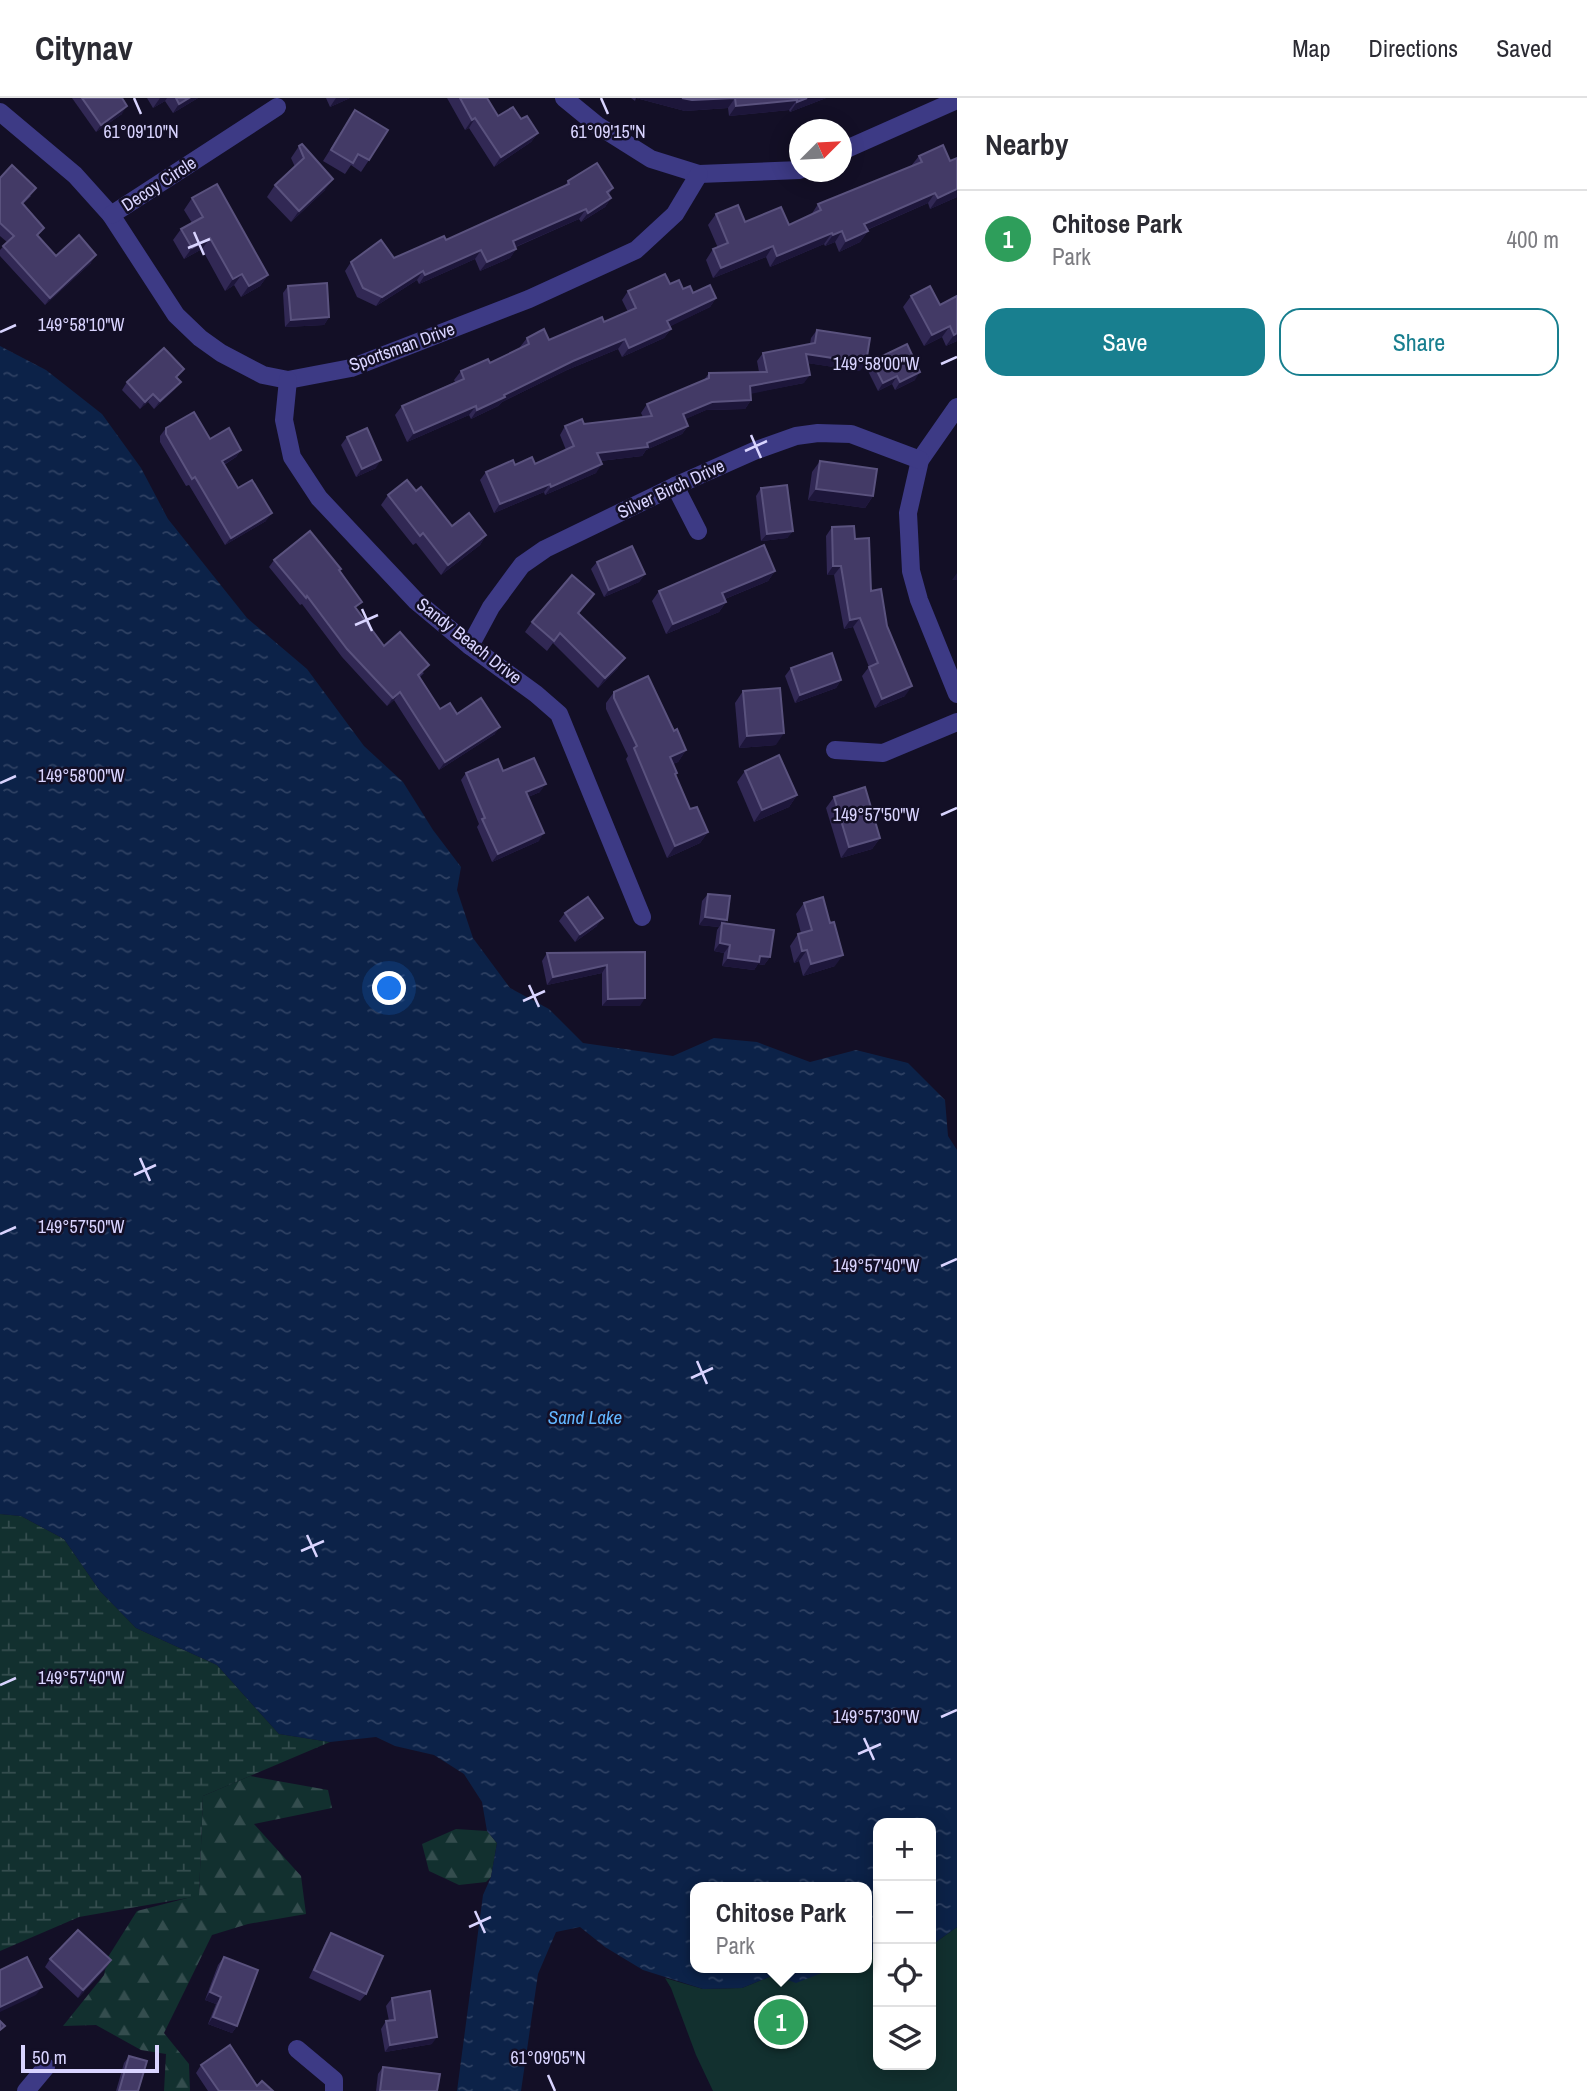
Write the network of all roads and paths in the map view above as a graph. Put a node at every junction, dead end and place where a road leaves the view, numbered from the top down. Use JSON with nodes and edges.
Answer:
{"nodes":[{"id":1,"x":564,"y":98,"type":"edge"},
{"id":2,"x":957,"y":100,"type":"edge"},
{"id":3,"x":937,"y":103,"type":"edge"},
{"id":4,"x":277,"y":107,"type":"dead end"},
{"id":5,"x":0,"y":112,"type":"edge"},
{"id":6,"x":852,"y":146,"type":"edge"},
{"id":7,"x":789,"y":170,"type":"edge"},
{"id":8,"x":699,"y":174,"type":"junction"},
{"id":9,"x":111,"y":215,"type":"junction"},
{"id":10,"x":288,"y":380,"type":"junction"},
{"id":11,"x":957,"y":407,"type":"edge"},
{"id":12,"x":919,"y":460,"type":"junction"},
{"id":13,"x":675,"y":486,"type":"junction"},
{"id":14,"x":698,"y":531,"type":"dead end"},
{"id":15,"x":470,"y":646,"type":"junction"},
{"id":16,"x":957,"y":694,"type":"edge"},
{"id":17,"x":957,"y":722,"type":"edge"},
{"id":18,"x":835,"y":750,"type":"dead end"},
{"id":19,"x":642,"y":917,"type":"dead end"},
{"id":20,"x":297,"y":2049,"type":"dead end"},
{"id":21,"x":46,"y":2067,"type":"dead end"},
{"id":22,"x":26,"y":2091,"type":"edge"},
{"id":23,"x":334,"y":2091,"type":"edge"}],
"edges":[{"from":1,"to":8,"type":"street"},
{"from":2,"to":3,"type":"street"},
{"from":3,"to":6,"type":"street"},
{"from":4,"to":9,"type":"street","name":"Decoy Circle"},
{"from":5,"to":9,"type":"street","name":"Sportsman Drive"},
{"from":7,"to":8,"type":"street"},
{"from":8,"to":10,"type":"street","name":"Sportsman Drive"},
{"from":9,"to":10,"type":"street","name":"Sportsman Drive"},
{"from":10,"to":15,"type":"street","name":"Sandy Beach Drive"},
{"from":11,"to":12,"type":"street"},
{"from":12,"to":13,"type":"street","name":"Silver Birch Drive"},
{"from":12,"to":16,"type":"street"},
{"from":13,"to":14,"type":"street"},
{"from":13,"to":15,"type":"street","name":"Silver Birch Drive"},
{"from":15,"to":19,"type":"street","name":"Sandy Beach Drive"},
{"from":17,"to":18,"type":"street"},
{"from":20,"to":23,"type":"street"},
{"from":21,"to":22,"type":"street"}]}
